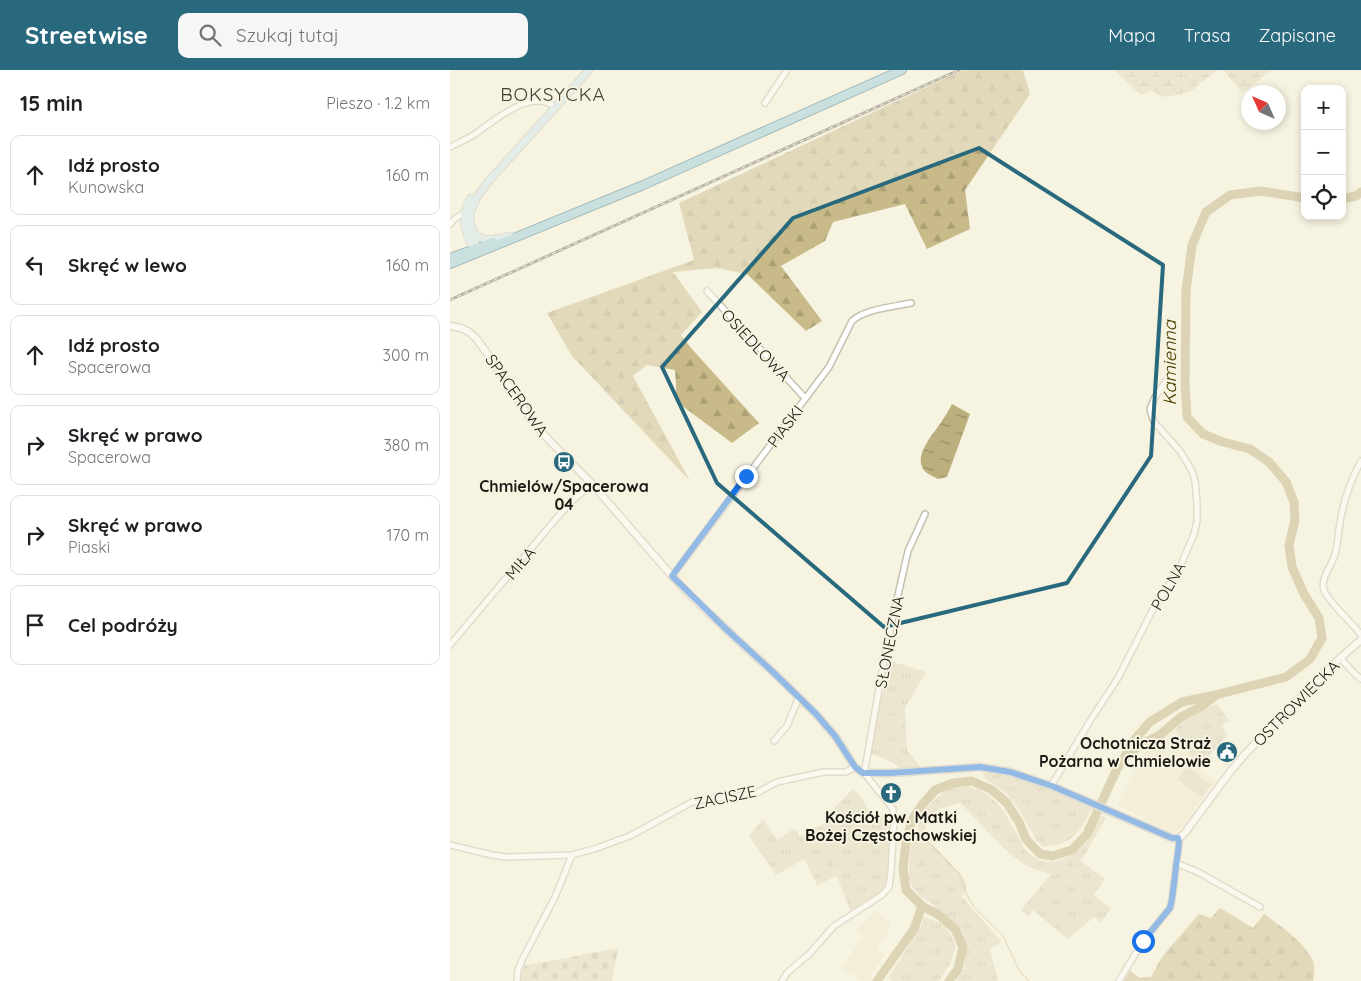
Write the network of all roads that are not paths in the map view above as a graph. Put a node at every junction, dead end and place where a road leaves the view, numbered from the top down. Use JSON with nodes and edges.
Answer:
{"nodes":[{"id":1,"x":589,"y":70,"type":"edge"},
{"id":2,"x":787,"y":70,"type":"edge"},
{"id":3,"x":902,"y":70,"type":"edge"},
{"id":4,"x":765,"y":104,"type":"dead end"},
{"id":5,"x":555,"y":107,"type":"junction"},
{"id":6,"x":450,"y":147,"type":"edge"},
{"id":7,"x":467,"y":213,"type":"junction"},
{"id":8,"x":450,"y":224,"type":"edge"},
{"id":9,"x":550,"y":224,"type":"junction"},
{"id":10,"x":469,"y":231,"type":"junction"},
{"id":11,"x":510,"y":236,"type":"junction"},
{"id":12,"x":476,"y":250,"type":"junction"},
{"id":13,"x":453,"y":257,"type":"edge"},
{"id":14,"x":450,"y":264,"type":"edge"},
{"id":15,"x":707,"y":291,"type":"dead end"},
{"id":16,"x":911,"y":303,"type":"dead end"},
{"id":17,"x":450,"y":326,"type":"edge"},
{"id":18,"x":1167,"y":380,"type":"dead end"},
{"id":19,"x":805,"y":398,"type":"junction"},
{"id":20,"x":1361,"y":461,"type":"edge"},
{"id":21,"x":592,"y":484,"type":"junction"},
{"id":22,"x":925,"y":514,"type":"dead end"},
{"id":23,"x":672,"y":576,"type":"junction"},
{"id":24,"x":1361,"y":635,"type":"edge"},
{"id":25,"x":1361,"y":640,"type":"edge"},
{"id":26,"x":450,"y":645,"type":"edge"},
{"id":27,"x":1340,"y":658,"type":"junction"},
{"id":28,"x":1361,"y":679,"type":"edge"},
{"id":29,"x":799,"y":697,"type":"junction"},
{"id":30,"x":774,"y":741,"type":"dead end"},
{"id":31,"x":855,"y":767,"type":"junction"},
{"id":32,"x":865,"y":774,"type":"junction"},
{"id":33,"x":1052,"y":786,"type":"junction"},
{"id":34,"x":1178,"y":838,"type":"junction"},
{"id":35,"x":450,"y":845,"type":"edge"},
{"id":36,"x":572,"y":855,"type":"junction"},
{"id":37,"x":1176,"y":864,"type":"junction"},
{"id":38,"x":1260,"y":907,"type":"dead end"},
{"id":39,"x":517,"y":981,"type":"edge"},
{"id":40,"x":782,"y":981,"type":"edge"},
{"id":41,"x":1119,"y":981,"type":"edge"}],
"edges":[{"from":1,"to":5,"type":"main road"},
{"from":2,"to":4,"type":"street"},
{"from":3,"to":9,"type":"main road"},
{"from":5,"to":6,"type":"street"},
{"from":5,"to":7,"type":"main road"},
{"from":7,"to":8,"type":"street"},
{"from":7,"to":10,"type":"main road"},
{"from":9,"to":11,"type":"main road"},
{"from":9,"to":12,"type":"main road"},
{"from":10,"to":11,"type":"main road"},
{"from":10,"to":12,"type":"main road"},
{"from":10,"to":13,"type":"main road"},
{"from":11,"to":12,"type":"main road"},
{"from":12,"to":13,"type":"main road"},
{"from":12,"to":14,"type":"main road"},
{"from":15,"to":19,"type":"street","name":"OSIEDLOWA"},
{"from":16,"to":19,"type":"street","name":"PIASKI"},
{"from":17,"to":21,"type":"street","name":"SPACEROWA"},
{"from":18,"to":33,"type":"street","name":"POLNA"},
{"from":19,"to":23,"type":"street","name":"PIASKI"},
{"from":20,"to":24,"type":"street"},
{"from":21,"to":23,"type":"street","name":"SPACEROWA"},
{"from":21,"to":26,"type":"street","name":"MIŁA"},
{"from":22,"to":32,"type":"street","name":"SŁONECZNA"},
{"from":23,"to":29,"type":"street","name":"SPACEROWA"},
{"from":25,"to":27,"type":"street","name":"OSTROWIECKA"},
{"from":27,"to":28,"type":"street"},
{"from":27,"to":34,"type":"street","name":"OSTROWIECKA"},
{"from":29,"to":30,"type":"street"},
{"from":29,"to":31,"type":"street","name":"SPACEROWA"},
{"from":31,"to":32,"type":"street","name":"SPACEROWA"},
{"from":31,"to":36,"type":"street","name":"ZACISZE"},
{"from":32,"to":33,"type":"street"},
{"from":32,"to":40,"type":"street"},
{"from":33,"to":34,"type":"street"},
{"from":34,"to":37,"type":"street"},
{"from":35,"to":36,"type":"street","name":"ZACISZE"},
{"from":36,"to":39,"type":"street"},
{"from":37,"to":38,"type":"street"},
{"from":37,"to":41,"type":"street"}]}
